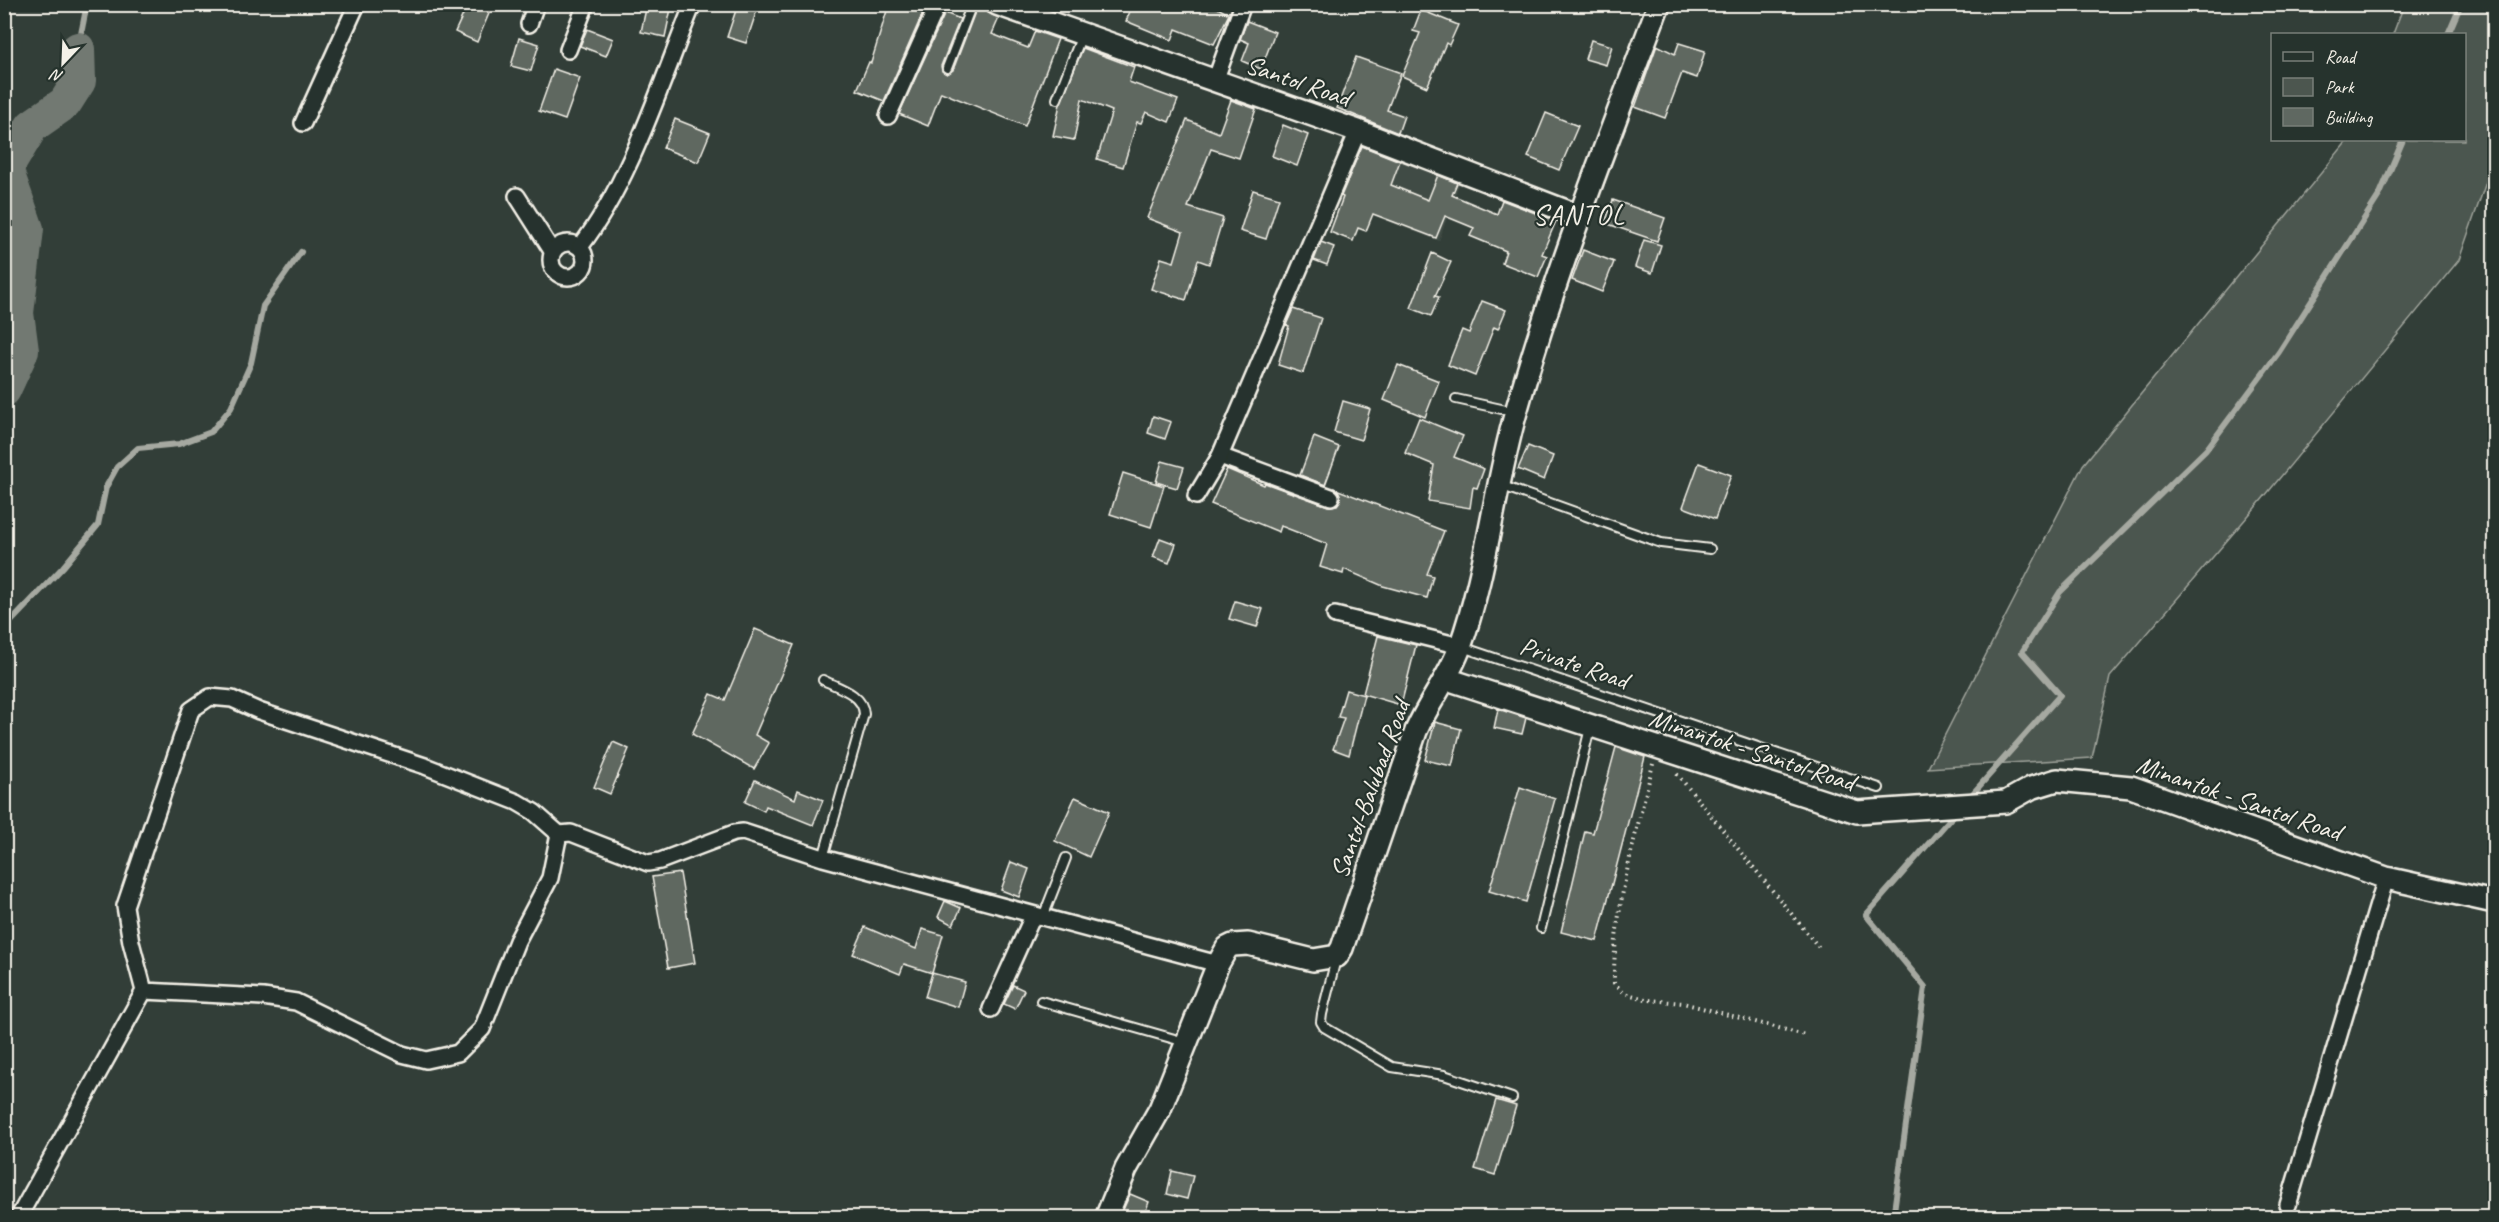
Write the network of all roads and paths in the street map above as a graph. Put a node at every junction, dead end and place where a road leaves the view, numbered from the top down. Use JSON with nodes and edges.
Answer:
{"nodes":[{"id":1,"x":357,"y":4,"type":"edge"},
{"id":2,"x":536,"y":4,"type":"edge"},
{"id":3,"x":586,"y":4,"type":"edge"},
{"id":4,"x":693,"y":4,"type":"edge"},
{"id":5,"x":938,"y":4,"type":"edge"},
{"id":6,"x":972,"y":4,"type":"edge"},
{"id":7,"x":998,"y":4,"type":"edge"},
{"id":8,"x":1243,"y":4,"type":"edge"},
{"id":9,"x":1659,"y":4,"type":"edge"},
{"id":10,"x":529,"y":24,"type":"dead end"},
{"id":11,"x":1083,"y":33,"type":"junction"},
{"id":12,"x":568,"y":50,"type":"dead end"},
{"id":13,"x":946,"y":69,"type":"dead end"},
{"id":14,"x":1215,"y":81,"type":"junction"},
{"id":15,"x":1057,"y":99,"type":"dead end"},
{"id":16,"x":888,"y":116,"type":"dead end"},
{"id":17,"x":303,"y":123,"type":"dead end"},
{"id":18,"x":1358,"y":131,"type":"junction"},
{"id":19,"x":517,"y":196,"type":"dead end"},
{"id":20,"x":1579,"y":216,"type":"junction"},
{"id":21,"x":580,"y":247,"type":"junction"},
{"id":22,"x":552,"y":251,"type":"junction"},
{"id":23,"x":1456,"y":399,"type":"dead end"},
{"id":24,"x":1516,"y":412,"type":"junction"},
{"id":25,"x":1220,"y":456,"type":"junction"},
{"id":26,"x":1499,"y":484,"type":"junction"},
{"id":27,"x":1196,"y":496,"type":"dead end"},
{"id":28,"x":1331,"y":497,"type":"dead end"},
{"id":29,"x":1710,"y":549,"type":"dead end"},
{"id":30,"x":1335,"y":615,"type":"dead end"},
{"id":31,"x":1460,"y":646,"type":"junction"},
{"id":32,"x":1447,"y":679,"type":"junction"},
{"id":33,"x":823,"y":680,"type":"dead end"},
{"id":34,"x":1591,"y":727,"type":"junction"},
{"id":35,"x":1657,"y":748,"type":"junction"},
{"id":36,"x":1879,"y":788,"type":"dead end"},
{"id":37,"x":559,"y":834,"type":"junction"},
{"id":38,"x":823,"y":858,"type":"junction"},
{"id":39,"x":1065,"y":858,"type":"dead end"},
{"id":40,"x":2386,"y":878,"type":"junction"},
{"id":41,"x":2494,"y":902,"type":"edge"},
{"id":42,"x":1038,"y":917,"type":"junction"},
{"id":43,"x":1541,"y":928,"type":"dead end"},
{"id":44,"x":1821,"y":950,"type":"dead end"},
{"id":45,"x":1337,"y":956,"type":"junction"},
{"id":46,"x":1218,"y":964,"type":"junction"},
{"id":47,"x":144,"y":991,"type":"junction"},
{"id":48,"x":1041,"y":1001,"type":"dead end"},
{"id":49,"x":991,"y":1009,"type":"dead end"},
{"id":50,"x":1805,"y":1035,"type":"dead end"},
{"id":51,"x":1187,"y":1043,"type":"junction"},
{"id":52,"x":1512,"y":1098,"type":"dead end"},
{"id":53,"x":2288,"y":1206,"type":"dead end"},
{"id":54,"x":18,"y":1218,"type":"edge"},
{"id":55,"x":1106,"y":1218,"type":"edge"}],
"edges":[{"from":1,"to":17,"type":"street"},
{"from":2,"to":10,"type":"street"},
{"from":3,"to":12,"type":"street"},
{"from":4,"to":21,"type":"street"},
{"from":5,"to":16,"type":"street"},
{"from":6,"to":13,"type":"lane"},
{"from":7,"to":11,"type":"street","name":"Santol Road"},
{"from":8,"to":14,"type":"street"},
{"from":9,"to":20,"type":"street","name":"Santol-Balubad Road"},
{"from":11,"to":14,"type":"street","name":"Santol Road"},
{"from":11,"to":15,"type":"lane"},
{"from":14,"to":18,"type":"street","name":"Santol Road"},
{"from":18,"to":20,"type":"street","name":"Santol Road"},
{"from":18,"to":25,"type":"street"},
{"from":19,"to":22,"type":"street"},
{"from":20,"to":24,"type":"street","name":"Santol-Balubad Road"},
{"from":21,"to":22,"type":"street"},
{"from":21,"to":22,"type":"street"},
{"from":23,"to":24,"type":"lane"},
{"from":24,"to":26,"type":"street","name":"Santol-Balubad Road"},
{"from":25,"to":27,"type":"street"},
{"from":25,"to":28,"type":"street"},
{"from":26,"to":29,"type":"lane"},
{"from":26,"to":31,"type":"street","name":"Santol-Balubad Road"},
{"from":30,"to":31,"type":"street"},
{"from":31,"to":32,"type":"street","name":"Santol-Balubad Road"},
{"from":31,"to":36,"type":"lane","name":"Private Road"},
{"from":32,"to":34,"type":"street","name":"Minantok - Santol Road"},
{"from":32,"to":45,"type":"street","name":"Santol-Balubad Road"},
{"from":33,"to":38,"type":"lane"},
{"from":34,"to":35,"type":"street","name":"Minantok - Santol Road"},
{"from":34,"to":43,"type":"lane"},
{"from":35,"to":40,"type":"street","name":"Minantok - Santol Road"},
{"from":35,"to":44,"type":"path"},
{"from":35,"to":50,"type":"path"},
{"from":37,"to":38,"type":"street"},
{"from":37,"to":47,"type":"street"},
{"from":37,"to":47,"type":"street"},
{"from":38,"to":42,"type":"street"},
{"from":39,"to":42,"type":"lane"},
{"from":40,"to":41,"type":"street","name":"Minantok - Santol Road"},
{"from":40,"to":53,"type":"street"},
{"from":42,"to":46,"type":"street"},
{"from":42,"to":49,"type":"street"},
{"from":45,"to":46,"type":"street"},
{"from":45,"to":52,"type":"lane"},
{"from":46,"to":51,"type":"street"},
{"from":47,"to":54,"type":"street"},
{"from":48,"to":51,"type":"lane"},
{"from":51,"to":55,"type":"street"}]}
